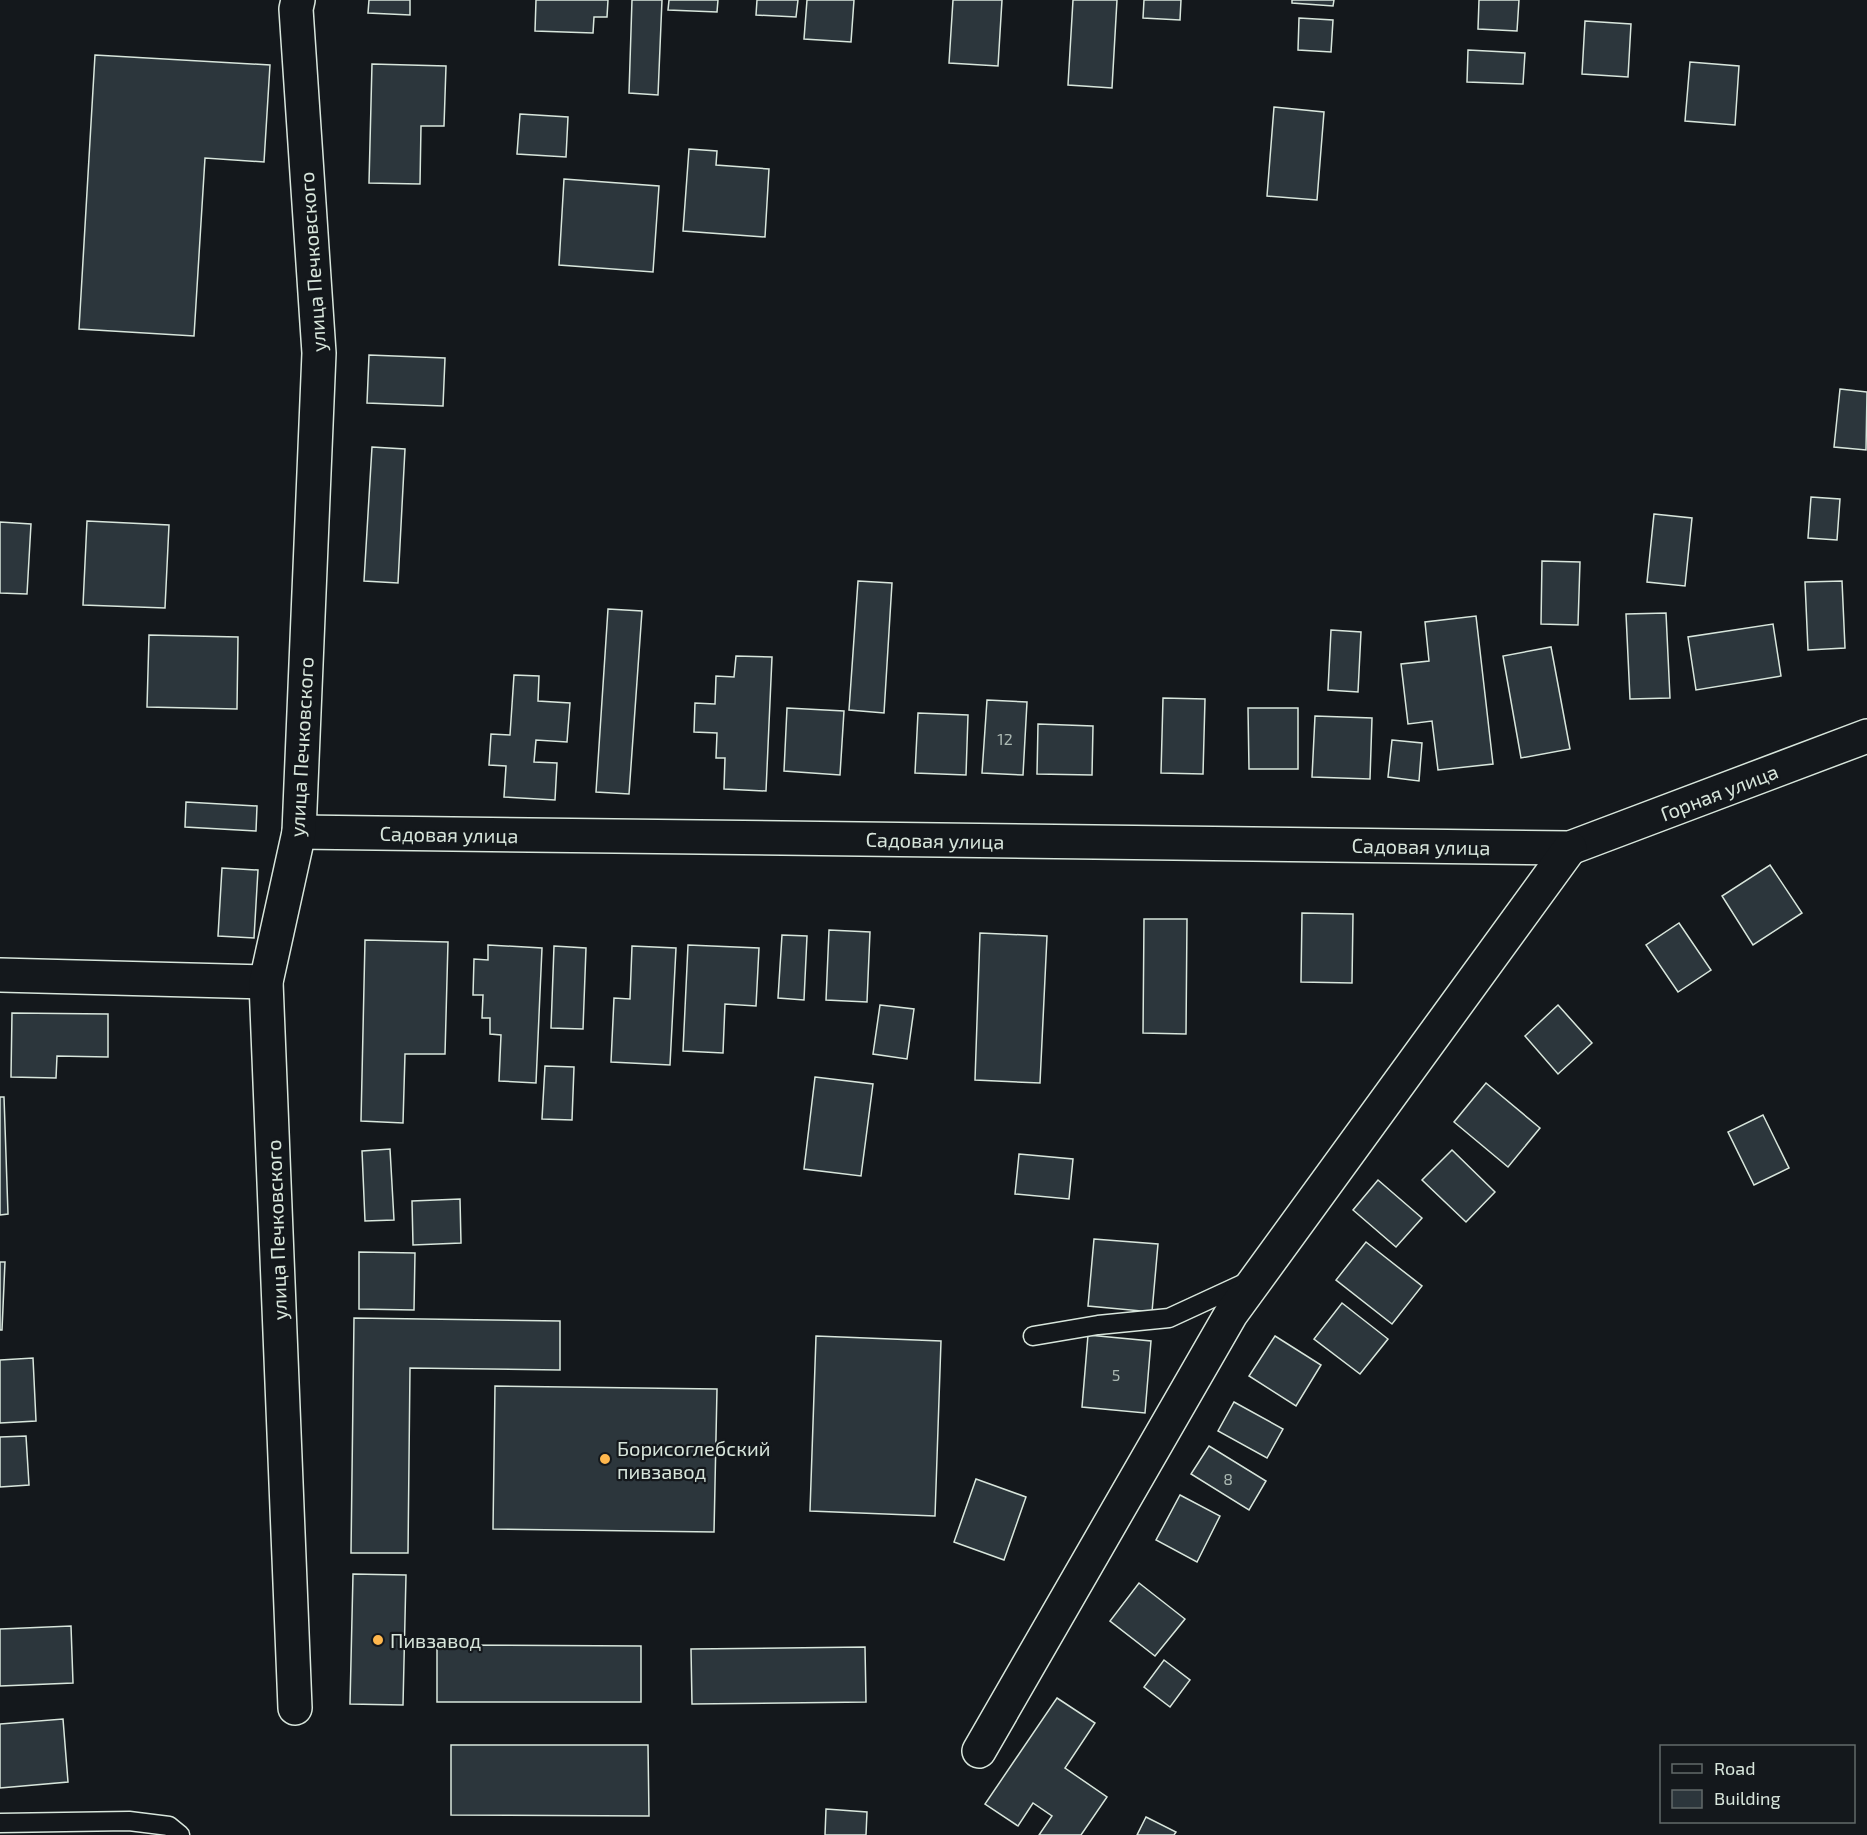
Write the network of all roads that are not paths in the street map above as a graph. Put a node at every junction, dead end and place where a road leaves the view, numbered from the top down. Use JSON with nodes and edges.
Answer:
{"nodes":[{"id":1,"x":298,"y":0,"type":"edge"},
{"id":2,"x":1867,"y":736,"type":"edge"},
{"id":3,"x":299,"y":832,"type":"junction"},
{"id":4,"x":1570,"y":848,"type":"junction"},
{"id":5,"x":0,"y":975,"type":"edge"},
{"id":6,"x":266,"y":982,"type":"junction"},
{"id":7,"x":1258,"y":1277,"type":"junction"},
{"id":8,"x":1033,"y":1336,"type":"dead end"},
{"id":9,"x":296,"y":1708,"type":"dead end"},
{"id":10,"x":979,"y":1751,"type":"dead end"},
{"id":11,"x":0,"y":1823,"type":"edge"},
{"id":12,"x":180,"y":1835,"type":"edge"}],
"edges":[{"from":1,"to":3,"type":"street","name":"улица Печковского"},
{"from":2,"to":4,"type":"street","name":"Горная улица"},
{"from":3,"to":4,"type":"street","name":"Садовая улица"},
{"from":3,"to":6,"type":"street","name":"улица Печковского"},
{"from":4,"to":7,"type":"street"},
{"from":5,"to":6,"type":"street"},
{"from":6,"to":9,"type":"street","name":"улица Печковского"},
{"from":7,"to":8,"type":"lane"},
{"from":7,"to":10,"type":"street"},
{"from":11,"to":12,"type":"lane"}]}
